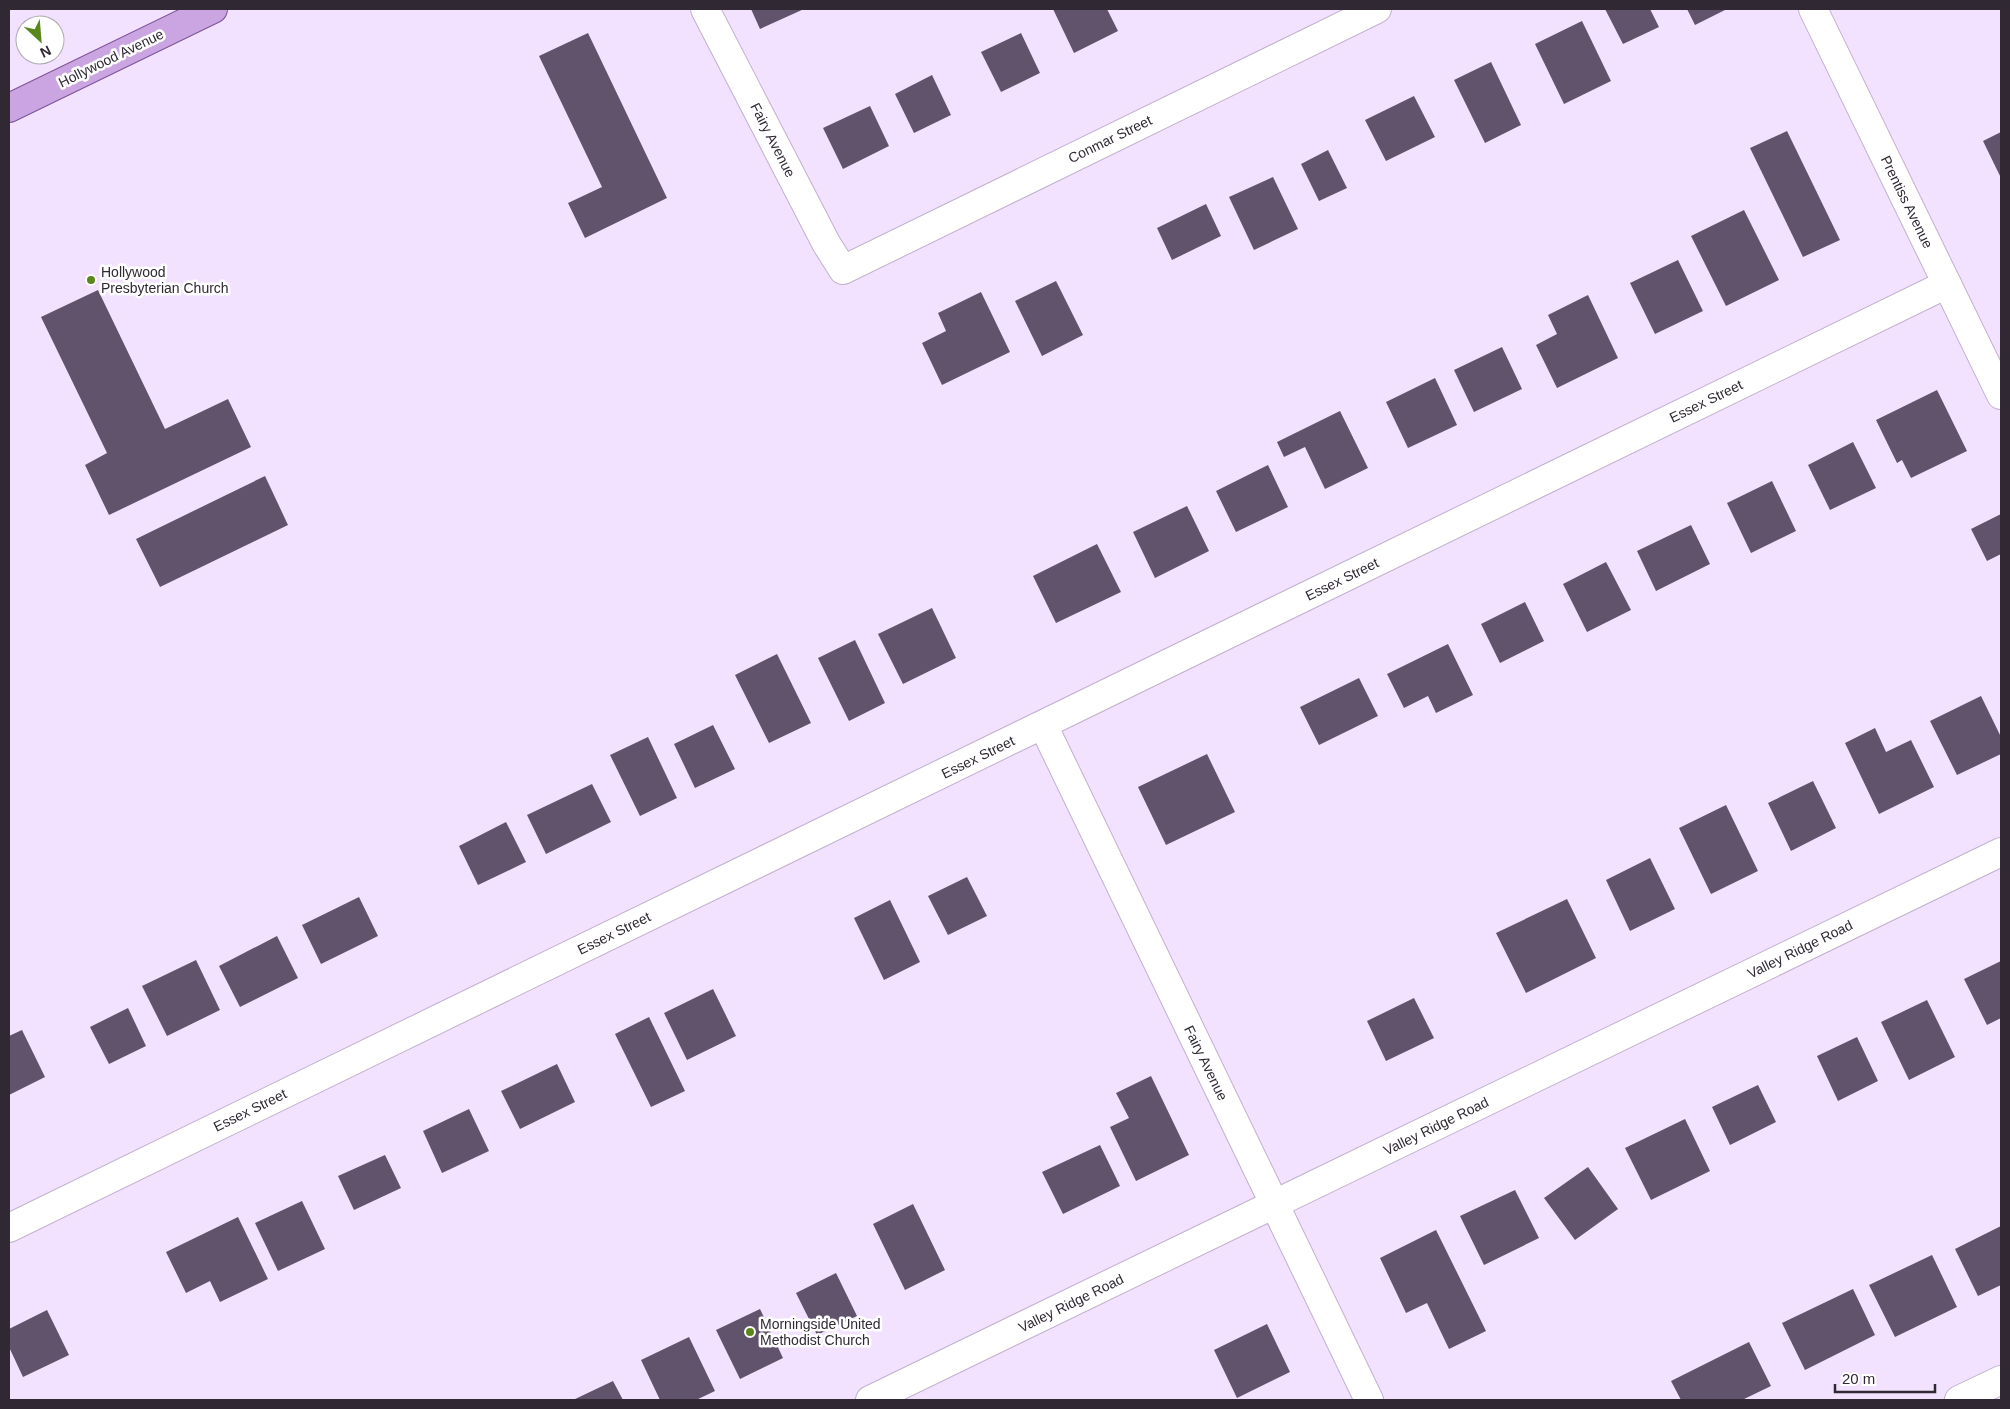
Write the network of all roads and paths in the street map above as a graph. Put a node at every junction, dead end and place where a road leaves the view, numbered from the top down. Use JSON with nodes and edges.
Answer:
{"nodes":[{"id":1,"x":213,"y":9,"type":"edge"},
{"id":2,"x":705,"y":9,"type":"edge"},
{"id":3,"x":1377,"y":9,"type":"edge"},
{"id":4,"x":1813,"y":9,"type":"edge"},
{"id":5,"x":9,"y":108,"type":"edge"},
{"id":6,"x":843,"y":270,"type":"joint"},
{"id":7,"x":1947,"y":284,"type":"junction"},
{"id":8,"x":2001,"y":395,"type":"edge"},
{"id":9,"x":1043,"y":725,"type":"junction"},
{"id":10,"x":2001,"y":852,"type":"edge"},
{"id":11,"x":1275,"y":1204,"type":"junction"},
{"id":12,"x":9,"y":1228,"type":"edge"},
{"id":13,"x":2001,"y":1380,"type":"edge"},
{"id":14,"x":870,"y":1400,"type":"edge"},
{"id":15,"x":1370,"y":1400,"type":"edge"},
{"id":16,"x":1959,"y":1400,"type":"edge"}],
"edges":[{"from":1,"to":5,"type":"main road","name":"Hollywood Avenue"},
{"from":2,"to":6,"type":"street","name":"Fairy Avenue"},
{"from":3,"to":6,"type":"street","name":"Conmar Street"},
{"from":4,"to":7,"type":"street","name":"Prentiss Avenue"},
{"from":7,"to":8,"type":"street","name":"Prentiss Avenue"},
{"from":7,"to":9,"type":"street","name":"Essex Street"},
{"from":9,"to":11,"type":"street","name":"Fairy Avenue"},
{"from":9,"to":12,"type":"street","name":"Essex Street"},
{"from":10,"to":11,"type":"street","name":"Valley Ridge Road"},
{"from":11,"to":14,"type":"street","name":"Valley Ridge Road"},
{"from":11,"to":15,"type":"street","name":"Fairy Avenue"},
{"from":13,"to":16,"type":"street"}]}
